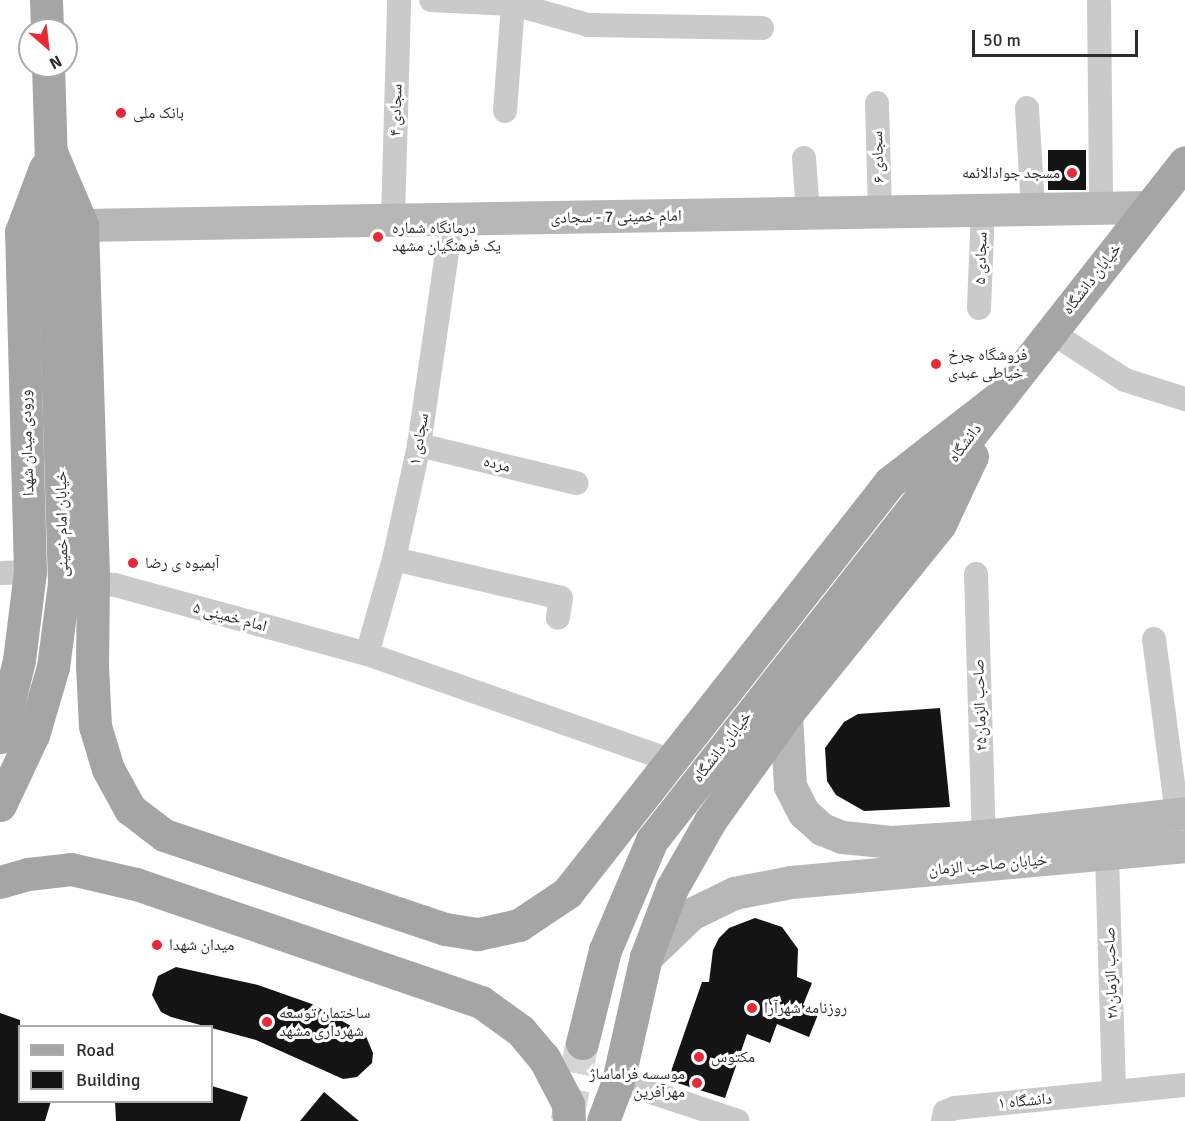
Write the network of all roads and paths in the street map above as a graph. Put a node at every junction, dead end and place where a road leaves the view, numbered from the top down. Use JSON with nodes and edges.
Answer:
{"nodes":[{"id":1,"x":46,"y":0,"type":"edge"},
{"id":2,"x":399,"y":0,"type":"edge"},
{"id":3,"x":431,"y":0,"type":"edge"},
{"id":4,"x":1099,"y":3,"type":"dead end"},
{"id":5,"x":513,"y":4,"type":"junction"},
{"id":6,"x":47,"y":18,"type":"edge"},
{"id":7,"x":762,"y":28,"type":"dead end"},
{"id":8,"x":48,"y":78,"type":"edge"},
{"id":9,"x":877,"y":103,"type":"dead end"},
{"id":10,"x":1028,"y":108,"type":"dead end"},
{"id":11,"x":505,"y":111,"type":"dead end"},
{"id":12,"x":51,"y":152,"type":"junction"},
{"id":13,"x":804,"y":158,"type":"dead end"},
{"id":14,"x":1185,"y":162,"type":"edge"},
{"id":15,"x":1101,"y":207,"type":"junction"},
{"id":16,"x":1149,"y":207,"type":"junction"},
{"id":17,"x":1034,"y":208,"type":"junction"},
{"id":18,"x":982,"y":209,"type":"junction"},
{"id":19,"x":880,"y":211,"type":"junction"},
{"id":20,"x":808,"y":213,"type":"junction"},
{"id":21,"x":452,"y":219,"type":"junction"},
{"id":22,"x":393,"y":220,"type":"junction"},
{"id":23,"x":68,"y":229,"type":"junction"},
{"id":24,"x":979,"y":308,"type":"dead end"},
{"id":25,"x":1051,"y":332,"type":"junction"},
{"id":26,"x":999,"y":397,"type":"junction"},
{"id":27,"x":1185,"y":399,"type":"edge"},
{"id":28,"x":419,"y":445,"type":"junction"},
{"id":29,"x":576,"y":483,"type":"dead end"},
{"id":30,"x":930,"y":489,"type":"joint"},
{"id":31,"x":394,"y":559,"type":"junction"},
{"id":32,"x":15,"y":573,"type":"edge"},
{"id":33,"x":976,"y":574,"type":"dead end"},
{"id":34,"x":93,"y":583,"type":"junction"},
{"id":35,"x":558,"y":618,"type":"dead end"},
{"id":36,"x":1155,"y":639,"type":"dead end"},
{"id":37,"x":367,"y":654,"type":"junction"},
{"id":38,"x":786,"y":716,"type":"junction"},
{"id":39,"x":0,"y":736,"type":"edge"},
{"id":40,"x":670,"y":760,"type":"junction"},
{"id":41,"x":0,"y":805,"type":"edge"},
{"id":42,"x":1181,"y":814,"type":"edge"},
{"id":43,"x":984,"y":836,"type":"junction"},
{"id":44,"x":1185,"y":846,"type":"edge"},
{"id":45,"x":1107,"y":855,"type":"junction"},
{"id":46,"x":0,"y":882,"type":"edge"},
{"id":47,"x":646,"y":957,"type":"junction"},
{"id":48,"x":582,"y":1043,"type":"tunnel mouth"},
{"id":49,"x":618,"y":1081,"type":"junction"},
{"id":50,"x":1185,"y":1085,"type":"edge"},
{"id":51,"x":1114,"y":1090,"type":"junction"},
{"id":52,"x":569,"y":1121,"type":"edge"},
{"id":53,"x":603,"y":1121,"type":"edge"},
{"id":54,"x":738,"y":1121,"type":"edge"},
{"id":55,"x":943,"y":1121,"type":"edge"}],
"edges":[{"from":1,"to":6,"type":"main road"},
{"from":2,"to":22,"type":"street","name":"سجادی ۴"},
{"from":3,"to":5,"type":"street"},
{"from":4,"to":15,"type":"street"},
{"from":5,"to":7,"type":"street"},
{"from":5,"to":11,"type":"street"},
{"from":8,"to":12,"type":"main road"},
{"from":9,"to":19,"type":"street","name":"سجادی ۶"},
{"from":10,"to":17,"type":"street"},
{"from":12,"to":23,"type":"main road"},
{"from":12,"to":32,"type":"main road","name":"ورودی میدان شهدا"},
{"from":13,"to":20,"type":"street"},
{"from":14,"to":16,"type":"main road","name":"خیابان دانشگاه"},
{"from":15,"to":16,"type":"street","name":"امام خمینی 7 - سجادی"},
{"from":15,"to":17,"type":"street","name":"امام خمینی 7 - سجادی"},
{"from":16,"to":25,"type":"main road","name":"خیابان دانشگاه"},
{"from":17,"to":18,"type":"street","name":"امام خمینی 7 - سجادی"},
{"from":18,"to":19,"type":"street","name":"امام خمینی 7 - سجادی"},
{"from":18,"to":24,"type":"street","name":"سجادی ۵"},
{"from":19,"to":20,"type":"street","name":"امام خمینی 7 - سجادی"},
{"from":20,"to":21,"type":"street","name":"امام خمینی 7 - سجادی"},
{"from":21,"to":22,"type":"street","name":"امام خمینی 7 - سجادی"},
{"from":21,"to":28,"type":"street","name":"سجادی ۱"},
{"from":22,"to":23,"type":"street","name":"امام خمینی 7 - سجادی"},
{"from":23,"to":34,"type":"main road"},
{"from":23,"to":41,"type":"main road","name":"خیابان امام خمینی"},
{"from":25,"to":26,"type":"main road","name":"خیابان دانشگاه"},
{"from":25,"to":27,"type":"street"},
{"from":26,"to":30,"type":"main road","name":"دانشگاه"},
{"from":26,"to":38,"type":"main road"},
{"from":26,"to":40,"type":"main road"},
{"from":28,"to":29,"type":"street","name":"مرده"},
{"from":28,"to":31,"type":"street","name":"سجادی ۱"},
{"from":30,"to":48,"type":"main road","name":"خیابان دانشگاه"},
{"from":31,"to":35,"type":"street"},
{"from":31,"to":37,"type":"street","name":"سجادی ۱"},
{"from":32,"to":39,"type":"main road","name":"ورودی میدان شهدا"},
{"from":33,"to":43,"type":"street","name":"صاحب الزمان۲۵"},
{"from":34,"to":37,"type":"street","name":"امام خمینی ۵"},
{"from":34,"to":40,"type":"main road"},
{"from":36,"to":42,"type":"street"},
{"from":37,"to":40,"type":"street","name":"امام خمینی ۵"},
{"from":38,"to":43,"type":"street"},
{"from":38,"to":47,"type":"main road"},
{"from":42,"to":43,"type":"street"},
{"from":44,"to":45,"type":"street","name":"خیابان صاحب الزمان"},
{"from":45,"to":47,"type":"street","name":"خیابان صاحب الزمان"},
{"from":45,"to":51,"type":"street","name":"صاحب الزمان۲۸"},
{"from":46,"to":52,"type":"main road"},
{"from":47,"to":49,"type":"main road"},
{"from":49,"to":53,"type":"main road"},
{"from":49,"to":54,"type":"street"},
{"from":50,"to":51,"type":"street","name":"دانشگاه ۱"},
{"from":51,"to":55,"type":"street","name":"دانشگاه ۱"}]}
